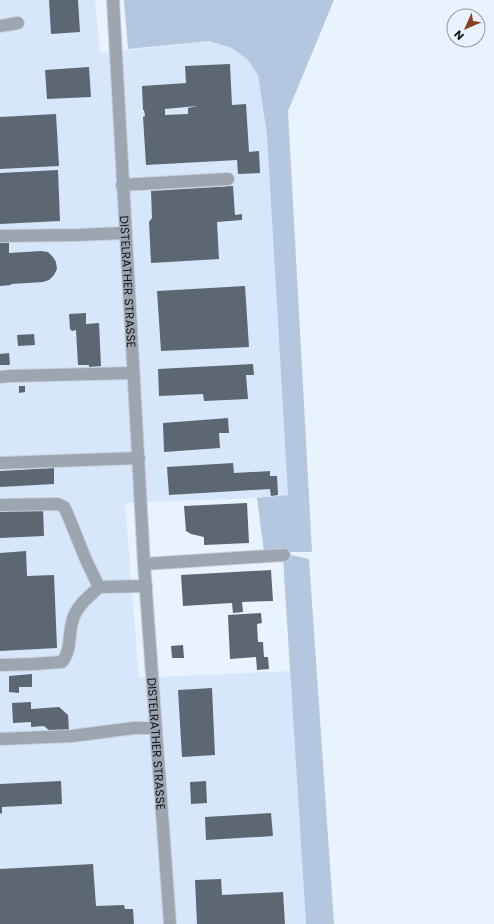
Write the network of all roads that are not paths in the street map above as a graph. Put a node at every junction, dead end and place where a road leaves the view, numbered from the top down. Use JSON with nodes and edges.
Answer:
{"nodes":[{"id":1,"x":112,"y":0,"type":"edge"},
{"id":2,"x":18,"y":23,"type":"dead end"},
{"id":3,"x":0,"y":26,"type":"edge"},
{"id":4,"x":228,"y":179,"type":"dead end"},
{"id":5,"x":122,"y":184,"type":"junction"},
{"id":6,"x":125,"y":233,"type":"junction"},
{"id":7,"x":0,"y":236,"type":"edge"},
{"id":8,"x":133,"y":373,"type":"junction"},
{"id":9,"x":0,"y":377,"type":"edge"},
{"id":10,"x":138,"y":458,"type":"junction"},
{"id":11,"x":0,"y":463,"type":"edge"},
{"id":12,"x":0,"y":505,"type":"edge"},
{"id":13,"x":284,"y":555,"type":"dead end"},
{"id":14,"x":144,"y":564,"type":"junction"},
{"id":15,"x":146,"y":586,"type":"junction"},
{"id":16,"x":99,"y":587,"type":"junction"},
{"id":17,"x":0,"y":665,"type":"edge"},
{"id":18,"x":156,"y":728,"type":"junction"},
{"id":19,"x":0,"y":739,"type":"edge"},
{"id":20,"x":170,"y":924,"type":"edge"}],
"edges":[{"from":1,"to":5,"type":"street","name":"DISTELRATHER STRASSE"},
{"from":2,"to":3,"type":"street"},
{"from":4,"to":5,"type":"street"},
{"from":5,"to":6,"type":"street","name":"DISTELRATHER STRASSE"},
{"from":6,"to":7,"type":"street"},
{"from":6,"to":8,"type":"street","name":"DISTELRATHER STRASSE"},
{"from":8,"to":9,"type":"street"},
{"from":8,"to":10,"type":"street","name":"DISTELRATHER STRASSE"},
{"from":10,"to":11,"type":"street"},
{"from":10,"to":14,"type":"street","name":"DISTELRATHER STRASSE"},
{"from":12,"to":16,"type":"street"},
{"from":13,"to":14,"type":"street"},
{"from":14,"to":15,"type":"street","name":"DISTELRATHER STRASSE"},
{"from":15,"to":16,"type":"street"},
{"from":15,"to":18,"type":"street","name":"DISTELRATHER STRASSE"},
{"from":16,"to":17,"type":"street"},
{"from":18,"to":19,"type":"street"},
{"from":18,"to":20,"type":"street","name":"DISTELRATHER STRASSE"}]}
